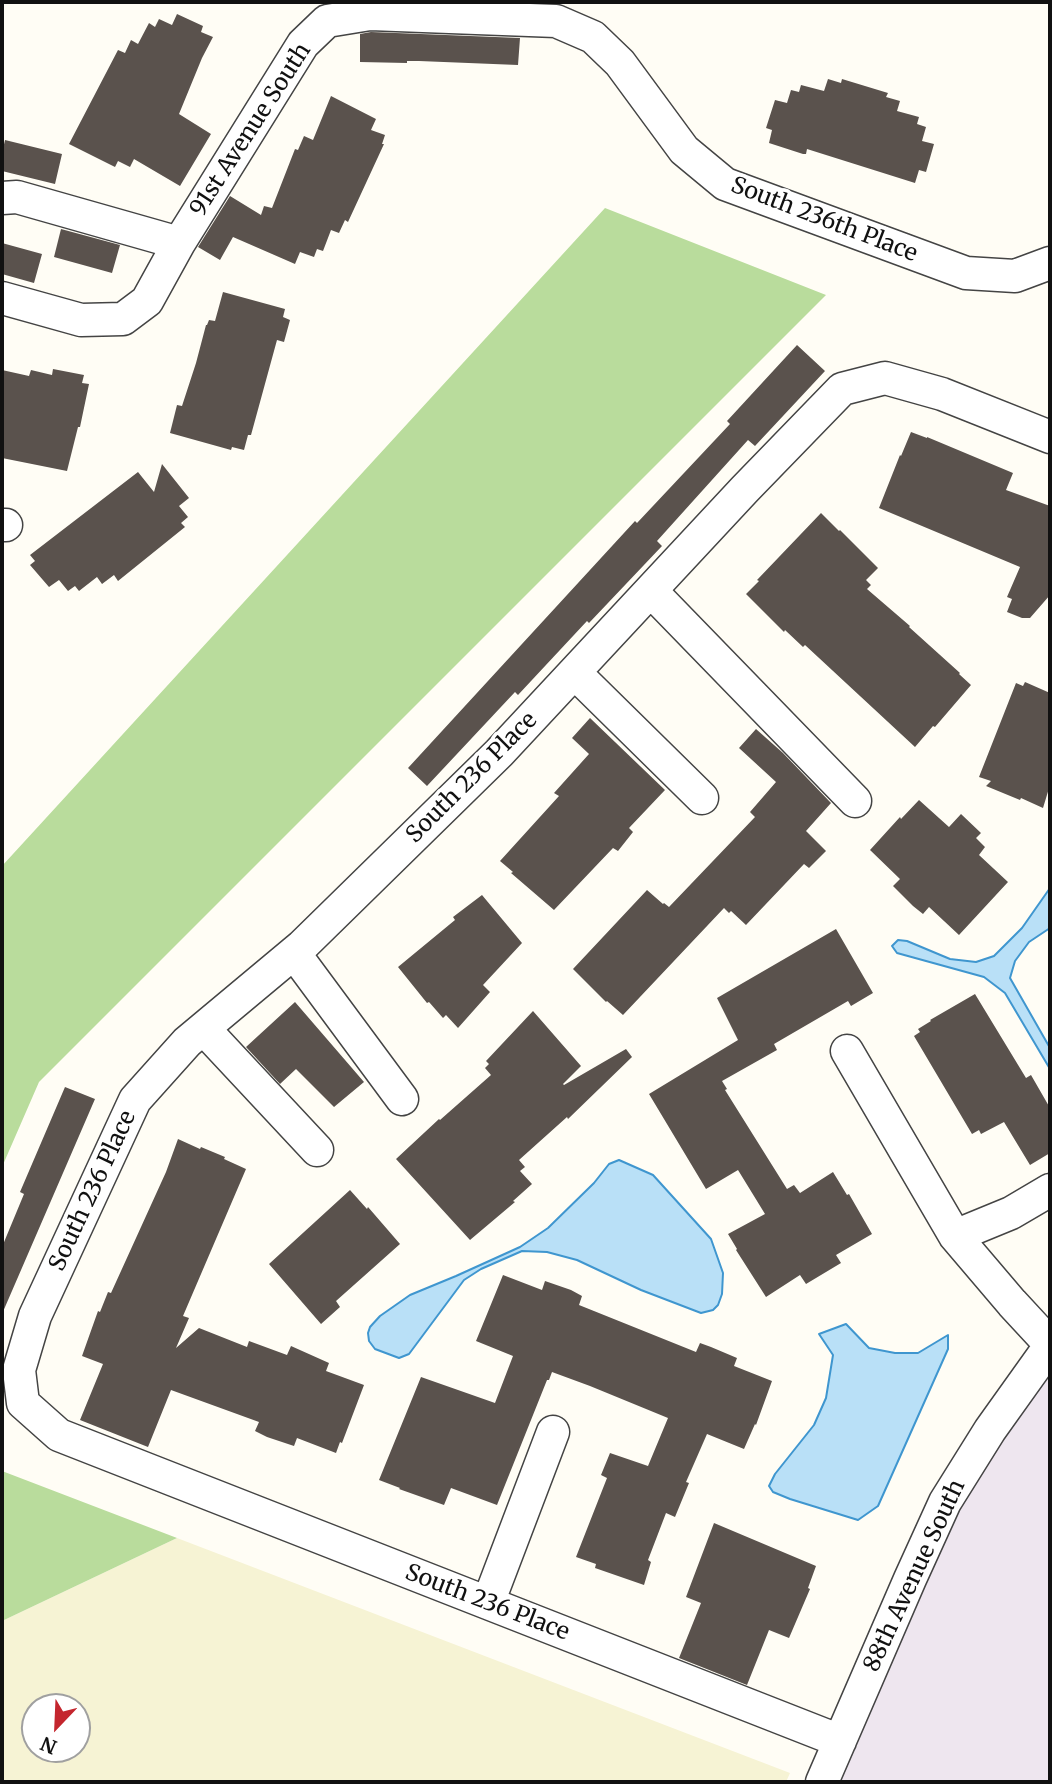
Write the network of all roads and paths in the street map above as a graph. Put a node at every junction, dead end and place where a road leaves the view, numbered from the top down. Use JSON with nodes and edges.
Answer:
{"nodes":[{"id":1,"x":327,"y":21,"type":"joint"},
{"id":2,"x":2,"y":198,"type":"edge"},
{"id":3,"x":179,"y":243,"type":"junction"},
{"id":4,"x":1050,"y":263,"type":"edge"},
{"id":5,"x":2,"y":298,"type":"edge"},
{"id":6,"x":1050,"y":438,"type":"edge"},
{"id":7,"x":651,"y":591,"type":"junction"},
{"id":8,"x":575,"y":673,"type":"junction"},
{"id":9,"x":702,"y":798,"type":"dead end"},
{"id":10,"x":855,"y":801,"type":"dead end"},
{"id":11,"x":293,"y":953,"type":"junction"},
{"id":12,"x":204,"y":1028,"type":"junction"},
{"id":13,"x":847,"y":1051,"type":"dead end"},
{"id":14,"x":402,"y":1099,"type":"dead end"},
{"id":15,"x":317,"y":1150,"type":"dead end"},
{"id":16,"x":1050,"y":1190,"type":"edge"},
{"id":17,"x":955,"y":1236,"type":"junction"},
{"id":18,"x":1050,"y":1345,"type":"edge"},
{"id":19,"x":553,"y":1432,"type":"dead end"},
{"id":20,"x":488,"y":1603,"type":"junction"},
{"id":21,"x":840,"y":1741,"type":"junction"},
{"id":22,"x":822,"y":1782,"type":"edge"}],
"edges":[{"from":1,"to":3,"type":"street","name":"91st Avenue South"},
{"from":1,"to":4,"type":"street","name":"South 236th Place"},
{"from":2,"to":3,"type":"street","name":"91st Avenue South"},
{"from":3,"to":5,"type":"street","name":"91st Avenue South"},
{"from":6,"to":7,"type":"street","name":"South 236 Place"},
{"from":7,"to":8,"type":"street","name":"South 236 Place"},
{"from":7,"to":10,"type":"street"},
{"from":8,"to":9,"type":"street"},
{"from":8,"to":11,"type":"street","name":"South 236 Place"},
{"from":11,"to":12,"type":"street","name":"South 236 Place"},
{"from":11,"to":14,"type":"street"},
{"from":12,"to":15,"type":"street"},
{"from":12,"to":20,"type":"street","name":"South 236 Place"},
{"from":13,"to":17,"type":"street"},
{"from":16,"to":17,"type":"street"},
{"from":17,"to":18,"type":"street"},
{"from":18,"to":21,"type":"street","name":"88th Avenue South"},
{"from":19,"to":20,"type":"street"},
{"from":20,"to":21,"type":"street","name":"South 236 Place"},
{"from":21,"to":22,"type":"street","name":"88th Avenue South"}]}
